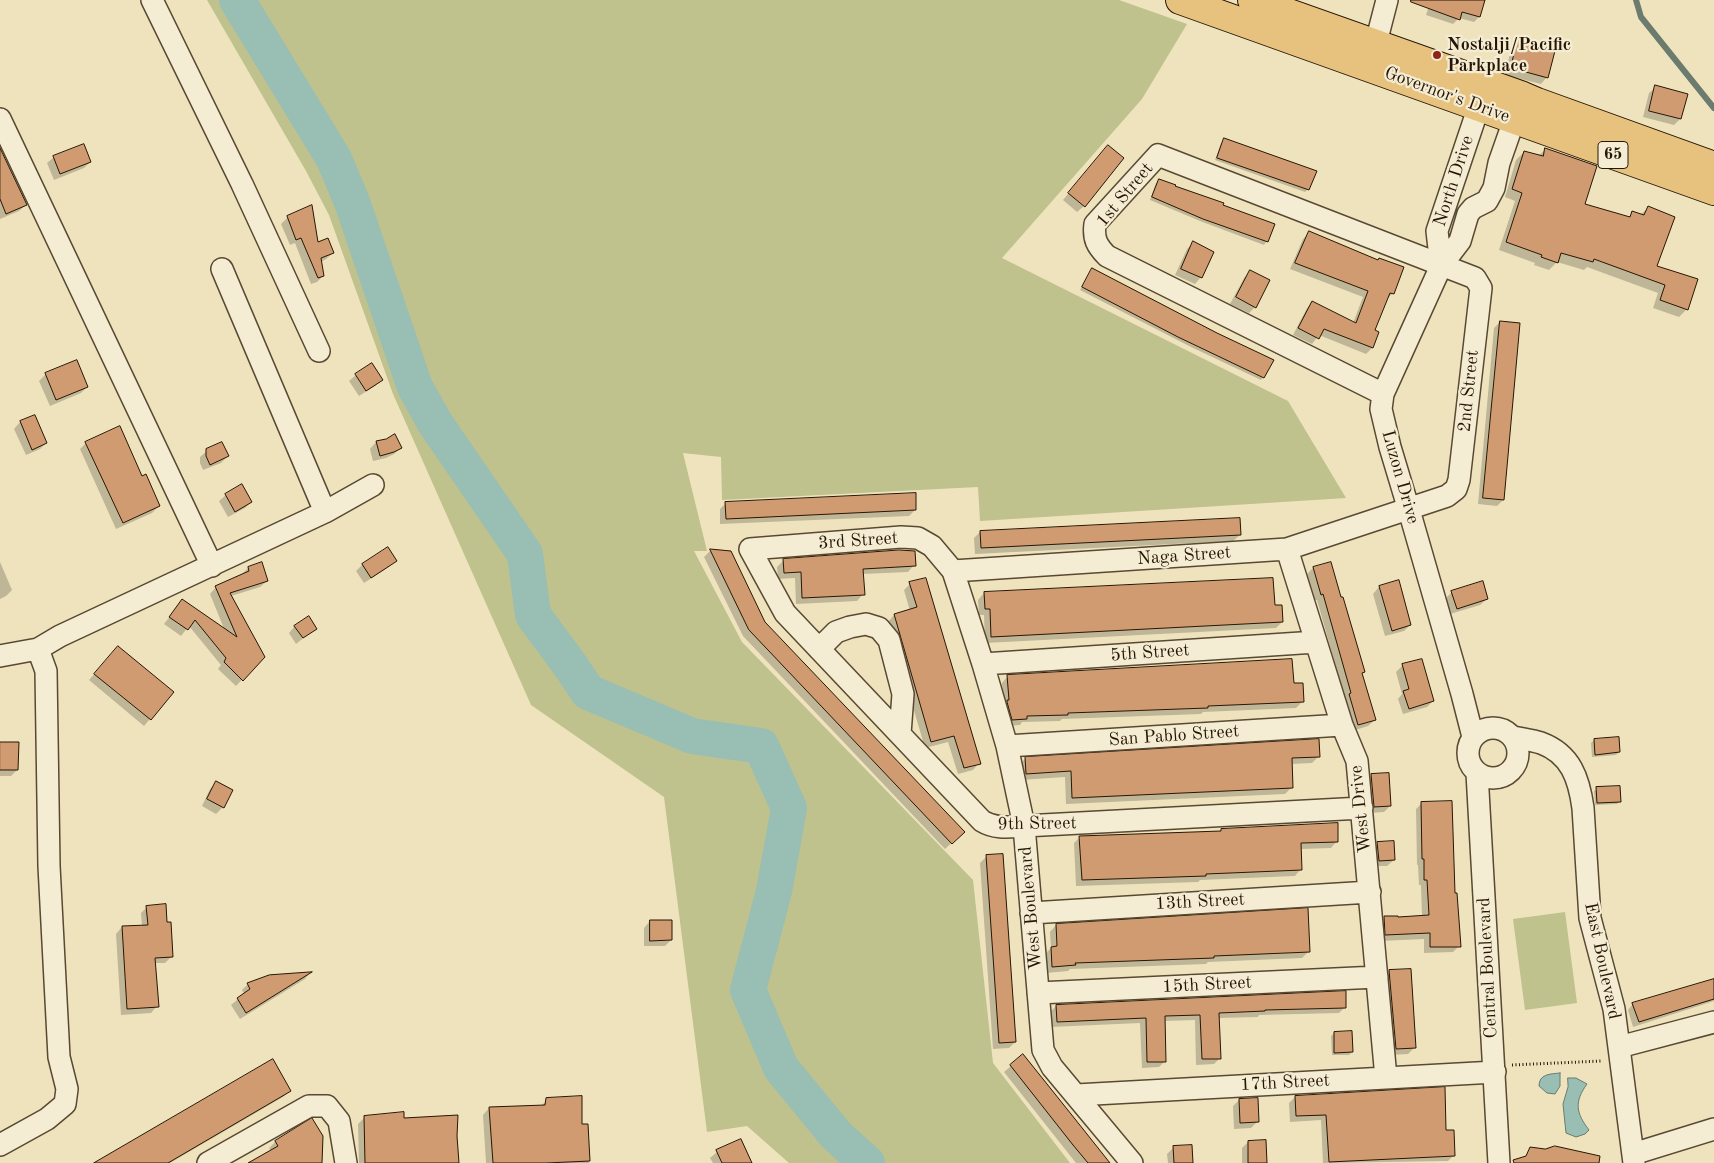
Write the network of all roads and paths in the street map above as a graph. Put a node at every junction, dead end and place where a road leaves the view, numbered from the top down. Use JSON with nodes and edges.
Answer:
{"nodes":[{"id":1,"x":152,"y":0,"type":"edge"},
{"id":2,"x":1180,"y":0,"type":"edge"},
{"id":3,"x":1252,"y":0,"type":"edge"},
{"id":4,"x":1387,"y":0,"type":"edge"},
{"id":5,"x":1373,"y":56,"type":"junction"},
{"id":6,"x":1483,"y":95,"type":"junction"},
{"id":7,"x":1518,"y":107,"type":"junction"},
{"id":8,"x":0,"y":118,"type":"edge"},
{"id":9,"x":1714,"y":166,"type":"edge"},
{"id":10,"x":1714,"y":191,"type":"edge"},
{"id":11,"x":1441,"y":266,"type":"junction"},
{"id":12,"x":222,"y":269,"type":"dead end"},
{"id":13,"x":319,"y":351,"type":"dead end"},
{"id":14,"x":1383,"y":394,"type":"junction"},
{"id":15,"x":373,"y":486,"type":"dead end"},
{"id":16,"x":1409,"y":510,"type":"junction"},
{"id":17,"x":326,"y":512,"type":"junction"},
{"id":18,"x":750,"y":549,"type":"joint"},
{"id":19,"x":1287,"y":550,"type":"junction"},
{"id":20,"x":212,"y":566,"type":"junction"},
{"id":21,"x":953,"y":571,"type":"junction"},
{"id":22,"x":1316,"y":642,"type":"junction"},
{"id":23,"x":38,"y":649,"type":"junction"},
{"id":24,"x":819,"y":649,"type":"junction"},
{"id":25,"x":0,"y":656,"type":"edge"},
{"id":26,"x":983,"y":664,"type":"junction"},
{"id":27,"x":1342,"y":725,"type":"junction"},
{"id":28,"x":1479,"y":733,"type":"junction"},
{"id":29,"x":900,"y":734,"type":"junction"},
{"id":30,"x":1513,"y":737,"type":"junction"},
{"id":31,"x":1007,"y":746,"type":"junction"},
{"id":32,"x":1477,"y":773,"type":"junction"},
{"id":33,"x":1362,"y":808,"type":"junction"},
{"id":34,"x":1024,"y":826,"type":"junction"},
{"id":35,"x":1370,"y":892,"type":"junction"},
{"id":36,"x":1031,"y":913,"type":"junction"},
{"id":37,"x":1377,"y":977,"type":"junction"},
{"id":38,"x":1038,"y":993,"type":"junction"},
{"id":39,"x":1714,"y":1022,"type":"edge"},
{"id":40,"x":1619,"y":1054,"type":"junction"},
{"id":41,"x":1494,"y":1069,"type":"junction"},
{"id":42,"x":1386,"y":1078,"type":"junction"},
{"id":43,"x":1076,"y":1095,"type":"junction"},
{"id":44,"x":1714,"y":1129,"type":"edge"},
{"id":45,"x":0,"y":1146,"type":"edge"},
{"id":46,"x":1633,"y":1159,"type":"edge"},
{"id":47,"x":208,"y":1163,"type":"edge"},
{"id":48,"x":346,"y":1163,"type":"edge"},
{"id":49,"x":1132,"y":1163,"type":"edge"},
{"id":50,"x":1499,"y":1163,"type":"edge"}],
"edges":[{"from":1,"to":13,"type":"street"},
{"from":2,"to":5,"type":"highway","name":"Governor's Drive","number":"65"},
{"from":3,"to":5,"type":"highway","name":"Governor's Drive","number":"65"},
{"from":4,"to":5,"type":"street"},
{"from":5,"to":6,"type":"highway","name":"Governor's Drive","number":"65"},
{"from":6,"to":7,"type":"highway","name":"Governor's Drive","number":"65"},
{"from":6,"to":11,"type":"street","name":"North Drive"},
{"from":7,"to":9,"type":"highway","name":"Governor's Drive","number":"65"},
{"from":7,"to":10,"type":"highway","name":"Governor's Drive","number":"65"},
{"from":7,"to":11,"type":"street","name":"North Drive"},
{"from":8,"to":20,"type":"street"},
{"from":11,"to":14,"type":"street","name":"Luzon Drive"},
{"from":11,"to":14,"type":"street","name":"1st Street"},
{"from":11,"to":16,"type":"street","name":"2nd Street"},
{"from":12,"to":17,"type":"street"},
{"from":14,"to":16,"type":"street","name":"Luzon Drive"},
{"from":15,"to":17,"type":"street"},
{"from":16,"to":19,"type":"street","name":"Naga Street"},
{"from":16,"to":28,"type":"street","name":"Luzon Drive"},
{"from":17,"to":20,"type":"street"},
{"from":18,"to":21,"type":"street","name":"3rd Street"},
{"from":18,"to":24,"type":"street","name":"9th Street"},
{"from":19,"to":21,"type":"street","name":"Naga Street"},
{"from":19,"to":22,"type":"street","name":"West Drive"},
{"from":20,"to":23,"type":"street"},
{"from":21,"to":26,"type":"street","name":"West Boulevard"},
{"from":22,"to":26,"type":"street","name":"5th Street"},
{"from":22,"to":27,"type":"street","name":"West Drive"},
{"from":23,"to":25,"type":"street"},
{"from":23,"to":45,"type":"street"},
{"from":24,"to":29,"type":"street","name":"9th Street"},
{"from":24,"to":29,"type":"street"},
{"from":26,"to":31,"type":"street","name":"West Boulevard"},
{"from":27,"to":31,"type":"street","name":"San Pablo Street"},
{"from":27,"to":33,"type":"street","name":"West Drive"},
{"from":28,"to":30,"type":"street"},
{"from":28,"to":32,"type":"street"},
{"from":29,"to":34,"type":"street","name":"9th Street"},
{"from":30,"to":32,"type":"street"},
{"from":30,"to":40,"type":"street","name":"East Boulevard"},
{"from":31,"to":34,"type":"street","name":"West Boulevard"},
{"from":32,"to":41,"type":"street","name":"Central Boulevard"},
{"from":33,"to":34,"type":"street","name":"9th Street"},
{"from":33,"to":35,"type":"street","name":"West Drive"},
{"from":34,"to":36,"type":"street","name":"West Boulevard"},
{"from":35,"to":36,"type":"street","name":"13th Street"},
{"from":35,"to":37,"type":"street","name":"West Drive"},
{"from":36,"to":38,"type":"street","name":"West Boulevard"},
{"from":37,"to":38,"type":"street","name":"15th Street"},
{"from":37,"to":42,"type":"street","name":"West Drive"},
{"from":38,"to":43,"type":"street","name":"West Boulevard"},
{"from":39,"to":40,"type":"street"},
{"from":40,"to":41,"type":"path"},
{"from":40,"to":46,"type":"street","name":"East Boulevard"},
{"from":41,"to":42,"type":"street","name":"17th Street"},
{"from":41,"to":50,"type":"street","name":"Central Boulevard"},
{"from":42,"to":43,"type":"street","name":"17th Street"},
{"from":43,"to":49,"type":"street","name":"West Boulevard"},
{"from":44,"to":46,"type":"street"},
{"from":47,"to":48,"type":"street"}]}
